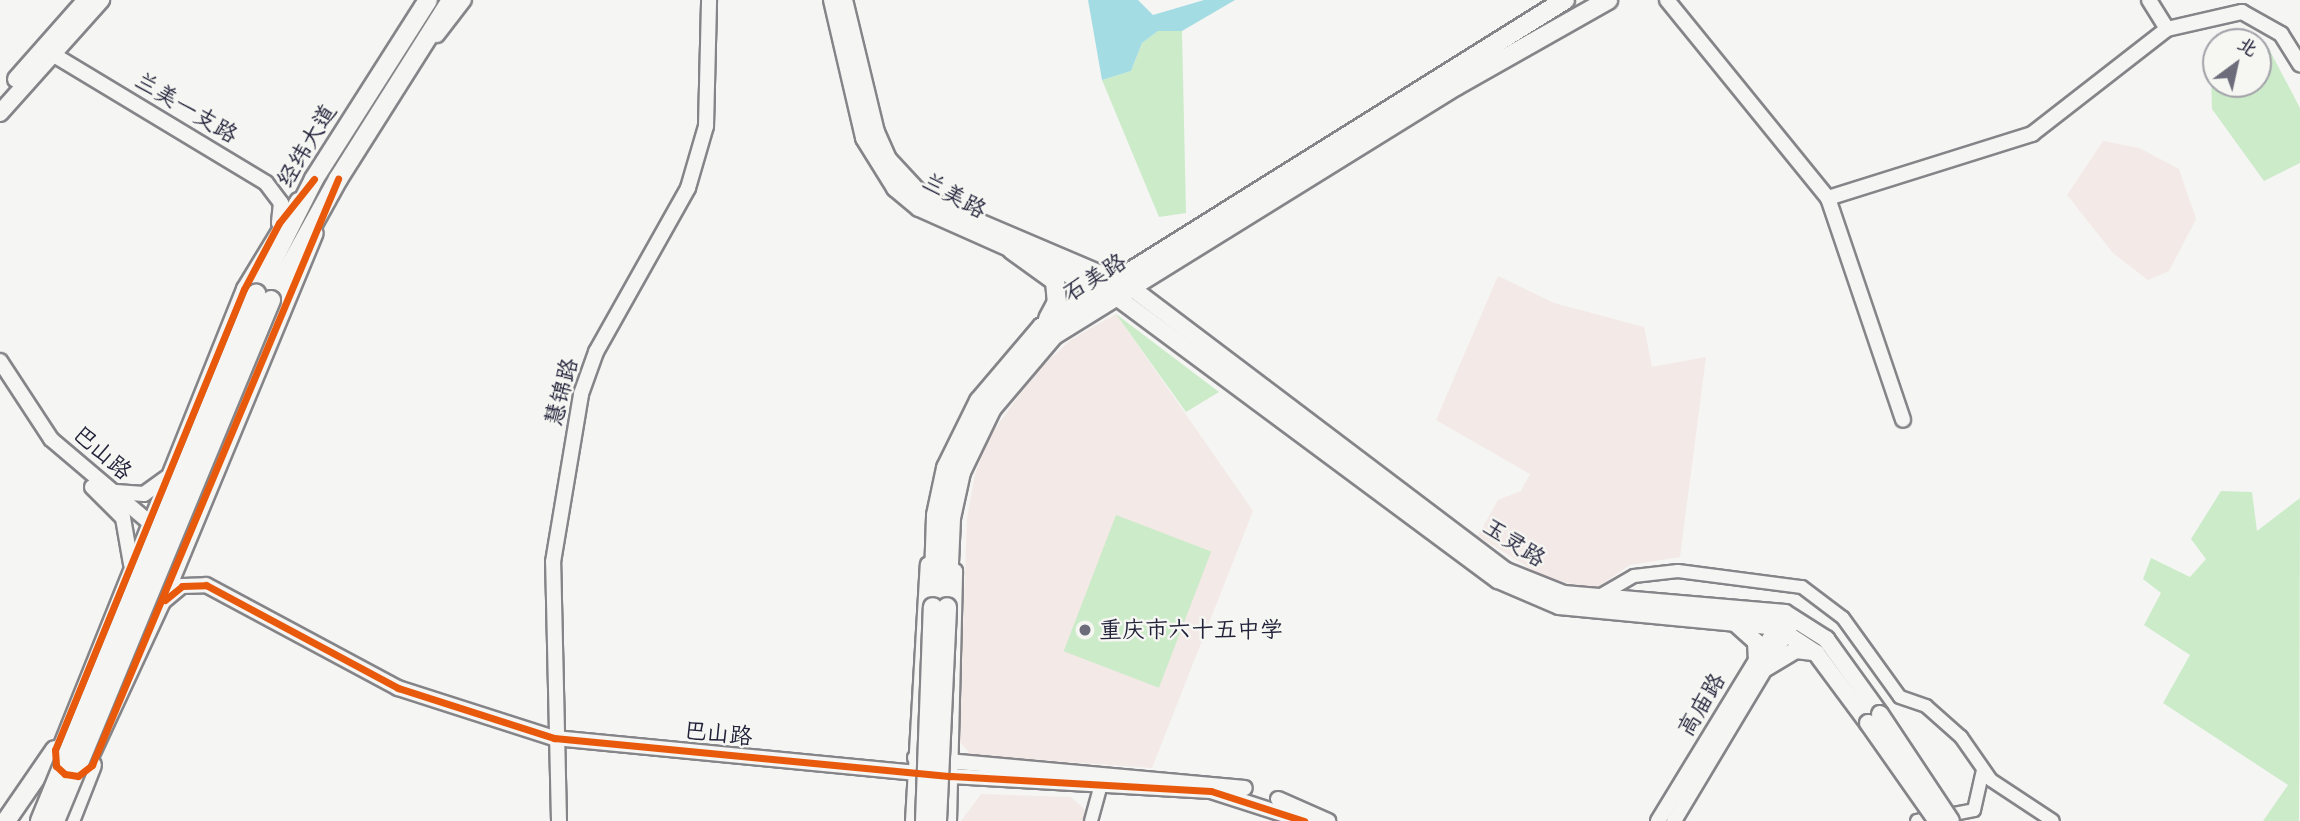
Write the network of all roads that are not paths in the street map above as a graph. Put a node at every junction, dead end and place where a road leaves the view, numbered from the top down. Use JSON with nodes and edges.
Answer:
{"nodes":[{"id":1,"x":86,"y":0,"type":"edge"},
{"id":2,"x":101,"y":0,"type":"edge"},
{"id":3,"x":418,"y":0,"type":"edge"},
{"id":4,"x":428,"y":0,"type":"edge"},
{"id":5,"x":451,"y":0,"type":"edge"},
{"id":6,"x":464,"y":0,"type":"edge"},
{"id":7,"x":709,"y":0,"type":"edge"},
{"id":8,"x":832,"y":0,"type":"edge"},
{"id":9,"x":844,"y":0,"type":"edge"},
{"id":10,"x":1565,"y":0,"type":"edge"},
{"id":11,"x":1608,"y":0,"type":"edge"},
{"id":12,"x":1667,"y":0,"type":"edge"},
{"id":13,"x":2149,"y":0,"type":"edge"},
{"id":14,"x":2167,"y":29,"type":"junction"},
{"id":15,"x":48,"y":51,"type":"junction"},
{"id":16,"x":2300,"y":64,"type":"edge"},
{"id":17,"x":376,"y":79,"type":"junction"},
{"id":18,"x":394,"y":92,"type":"junction"},
{"id":19,"x":0,"y":97,"type":"edge"},
{"id":20,"x":0,"y":113,"type":"edge"},
{"id":21,"x":314,"y":179,"type":"junction"},
{"id":22,"x":338,"y":179,"type":"junction"},
{"id":23,"x":1828,"y":198,"type":"junction"},
{"id":24,"x":279,"y":223,"type":"junction"},
{"id":25,"x":1012,"y":250,"type":"junction"},
{"id":26,"x":1115,"y":286,"type":"junction"},
{"id":27,"x":264,"y":297,"type":"junction"},
{"id":28,"x":1042,"y":327,"type":"junction"},
{"id":29,"x":0,"y":362,"type":"edge"},
{"id":30,"x":0,"y":376,"type":"edge"},
{"id":31,"x":1903,"y":420,"type":"dead end"},
{"id":32,"x":176,"y":462,"type":"junction"},
{"id":33,"x":107,"y":488,"type":"junction"},
{"id":34,"x":944,"y":516,"type":"junction"},
{"id":35,"x":151,"y":524,"type":"junction"},
{"id":36,"x":1502,"y":575,"type":"junction"},
{"id":37,"x":130,"y":578,"type":"junction"},
{"id":38,"x":1596,"y":598,"type":"junction"},
{"id":39,"x":163,"y":602,"type":"junction"},
{"id":40,"x":940,"y":607,"type":"junction"},
{"id":41,"x":117,"y":609,"type":"junction"},
{"id":42,"x":1732,"y":621,"type":"junction"},
{"id":43,"x":1786,"y":623,"type":"junction"},
{"id":44,"x":153,"y":625,"type":"junction"},
{"id":45,"x":1816,"y":653,"type":"junction"},
{"id":46,"x":1761,"y":664,"type":"junction"},
{"id":47,"x":1874,"y":718,"type":"junction"},
{"id":48,"x":554,"y":738,"type":"junction"},
{"id":49,"x":55,"y":750,"type":"junction"},
{"id":50,"x":952,"y":761,"type":"junction"},
{"id":51,"x":92,"y":765,"type":"junction"},
{"id":52,"x":915,"y":766,"type":"junction"},
{"id":53,"x":1983,"y":770,"type":"junction"},
{"id":54,"x":951,"y":776,"type":"junction"},
{"id":55,"x":1103,"y":779,"type":"junction"},
{"id":56,"x":40,"y":780,"type":"junction"},
{"id":57,"x":6,"y":821,"type":"edge"},
{"id":58,"x":26,"y":821,"type":"edge"},
{"id":59,"x":40,"y":821,"type":"edge"},
{"id":60,"x":55,"y":821,"type":"edge"},
{"id":61,"x":70,"y":821,"type":"edge"},
{"id":62,"x":559,"y":821,"type":"edge"},
{"id":63,"x":913,"y":821,"type":"edge"},
{"id":64,"x":925,"y":821,"type":"edge"},
{"id":65,"x":937,"y":821,"type":"edge"},
{"id":66,"x":949,"y":821,"type":"edge"},
{"id":67,"x":1091,"y":821,"type":"edge"},
{"id":68,"x":1304,"y":821,"type":"edge"},
{"id":69,"x":1328,"y":821,"type":"edge"},
{"id":70,"x":1658,"y":821,"type":"edge"},
{"id":71,"x":1674,"y":821,"type":"edge"},
{"id":72,"x":1917,"y":821,"type":"edge"},
{"id":73,"x":1937,"y":821,"type":"edge"},
{"id":74,"x":1951,"y":821,"type":"edge"},
{"id":75,"x":2053,"y":821,"type":"edge"}],
"edges":[{"from":1,"to":15,"type":"main road"},
{"from":2,"to":15,"type":"main road"},
{"from":3,"to":17,"type":"street","name":"经纬大道"},
{"from":4,"to":17,"type":"main road","name":"经纬大道"},
{"from":5,"to":18,"type":"main road","name":"经纬大道"},
{"from":6,"to":18,"type":"street","name":"经纬大道"},
{"from":7,"to":48,"type":"street","name":"慧锦路"},
{"from":8,"to":25,"type":"main road","name":"兰美路"},
{"from":9,"to":26,"type":"main road","name":"兰美路"},
{"from":10,"to":26,"type":"main road","name":"石美路"},
{"from":11,"to":26,"type":"main road","name":"石美路"},
{"from":12,"to":23,"type":"street"},
{"from":13,"to":14,"type":"street"},
{"from":14,"to":16,"type":"street"},
{"from":14,"to":23,"type":"street"},
{"from":15,"to":19,"type":"main road"},
{"from":15,"to":20,"type":"main road"},
{"from":15,"to":24,"type":"street","name":"兰美一支路"},
{"from":17,"to":21,"type":"main road","name":"经纬大道"},
{"from":18,"to":22,"type":"main road","name":"经纬大道"},
{"from":21,"to":24,"type":"street"},
{"from":21,"to":27,"type":"main road","name":"经纬大道"},
{"from":22,"to":27,"type":"main road","name":"经纬大道"},
{"from":22,"to":39,"type":"street"},
{"from":23,"to":31,"type":"street"},
{"from":24,"to":32,"type":"street"},
{"from":25,"to":26,"type":"main road","name":"兰美路"},
{"from":25,"to":28,"type":"main road"},
{"from":26,"to":28,"type":"main road","name":"石美路"},
{"from":26,"to":34,"type":"main road","name":"石美路"},
{"from":26,"to":36,"type":"main road","name":"玉灵路"},
{"from":27,"to":59,"type":"main road","name":"经纬大道","bridge":true},
{"from":27,"to":60,"type":"main road","name":"经纬大道","bridge":true},
{"from":28,"to":34,"type":"main road","name":"石美路"},
{"from":29,"to":33,"type":"street","name":"巴山路"},
{"from":30,"to":37,"type":"street","name":"巴山路"},
{"from":32,"to":33,"type":"street"},
{"from":32,"to":35,"type":"street"},
{"from":33,"to":35,"type":"street","name":"巴山路"},
{"from":34,"to":40,"type":"main road","name":"石美路"},
{"from":34,"to":50,"type":"street"},
{"from":34,"to":52,"type":"street"},
{"from":35,"to":37,"type":"street"},
{"from":35,"to":39,"type":"street","name":"巴山路"},
{"from":36,"to":38,"type":"main road","name":"玉灵路"},
{"from":36,"to":42,"type":"main road","name":"玉灵路"},
{"from":37,"to":41,"type":"street"},
{"from":38,"to":43,"type":"main road","name":"玉灵路"},
{"from":38,"to":53,"type":"street"},
{"from":39,"to":44,"type":"street"},
{"from":39,"to":48,"type":"street","name":"巴山路"},
{"from":40,"to":64,"type":"main road","name":"石美路","bridge":true},
{"from":40,"to":65,"type":"main road","name":"石美路","bridge":true},
{"from":41,"to":44,"type":"street"},
{"from":41,"to":49,"type":"street"},
{"from":42,"to":43,"type":"main road","name":"玉灵路"},
{"from":42,"to":46,"type":"main road"},
{"from":43,"to":45,"type":"main road","name":"玉灵路"},
{"from":43,"to":46,"type":"street","name":"高庙路"},
{"from":43,"to":47,"type":"main road","name":"玉灵路"},
{"from":44,"to":51,"type":"street"},
{"from":45,"to":46,"type":"main road"},
{"from":45,"to":47,"type":"main road","name":"玉灵路"},
{"from":46,"to":70,"type":"street","name":"高庙路"},
{"from":46,"to":71,"type":"street","name":"高庙路"},
{"from":47,"to":73,"type":"main road","name":"玉灵路","bridge":true},
{"from":47,"to":74,"type":"main road","name":"玉灵路","bridge":true},
{"from":48,"to":52,"type":"street","name":"巴山路"},
{"from":48,"to":62,"type":"street","name":"慧锦路"},
{"from":49,"to":51,"type":"street"},
{"from":49,"to":56,"type":"main road"},
{"from":50,"to":52,"type":"street","name":"巴山路"},
{"from":50,"to":54,"type":"street"},
{"from":50,"to":55,"type":"street","name":"巴山路"},
{"from":51,"to":61,"type":"main road"},
{"from":52,"to":54,"type":"street","name":"巴山路"},
{"from":52,"to":63,"type":"street"},
{"from":53,"to":72,"type":"street"},
{"from":53,"to":75,"type":"street"},
{"from":54,"to":55,"type":"street","name":"巴山路"},
{"from":54,"to":66,"type":"street"},
{"from":55,"to":67,"type":"street"},
{"from":55,"to":68,"type":"street","name":"巴山路"},
{"from":55,"to":69,"type":"street","name":"巴山路"},
{"from":56,"to":57,"type":"main road"},
{"from":56,"to":58,"type":"main road"}]}
